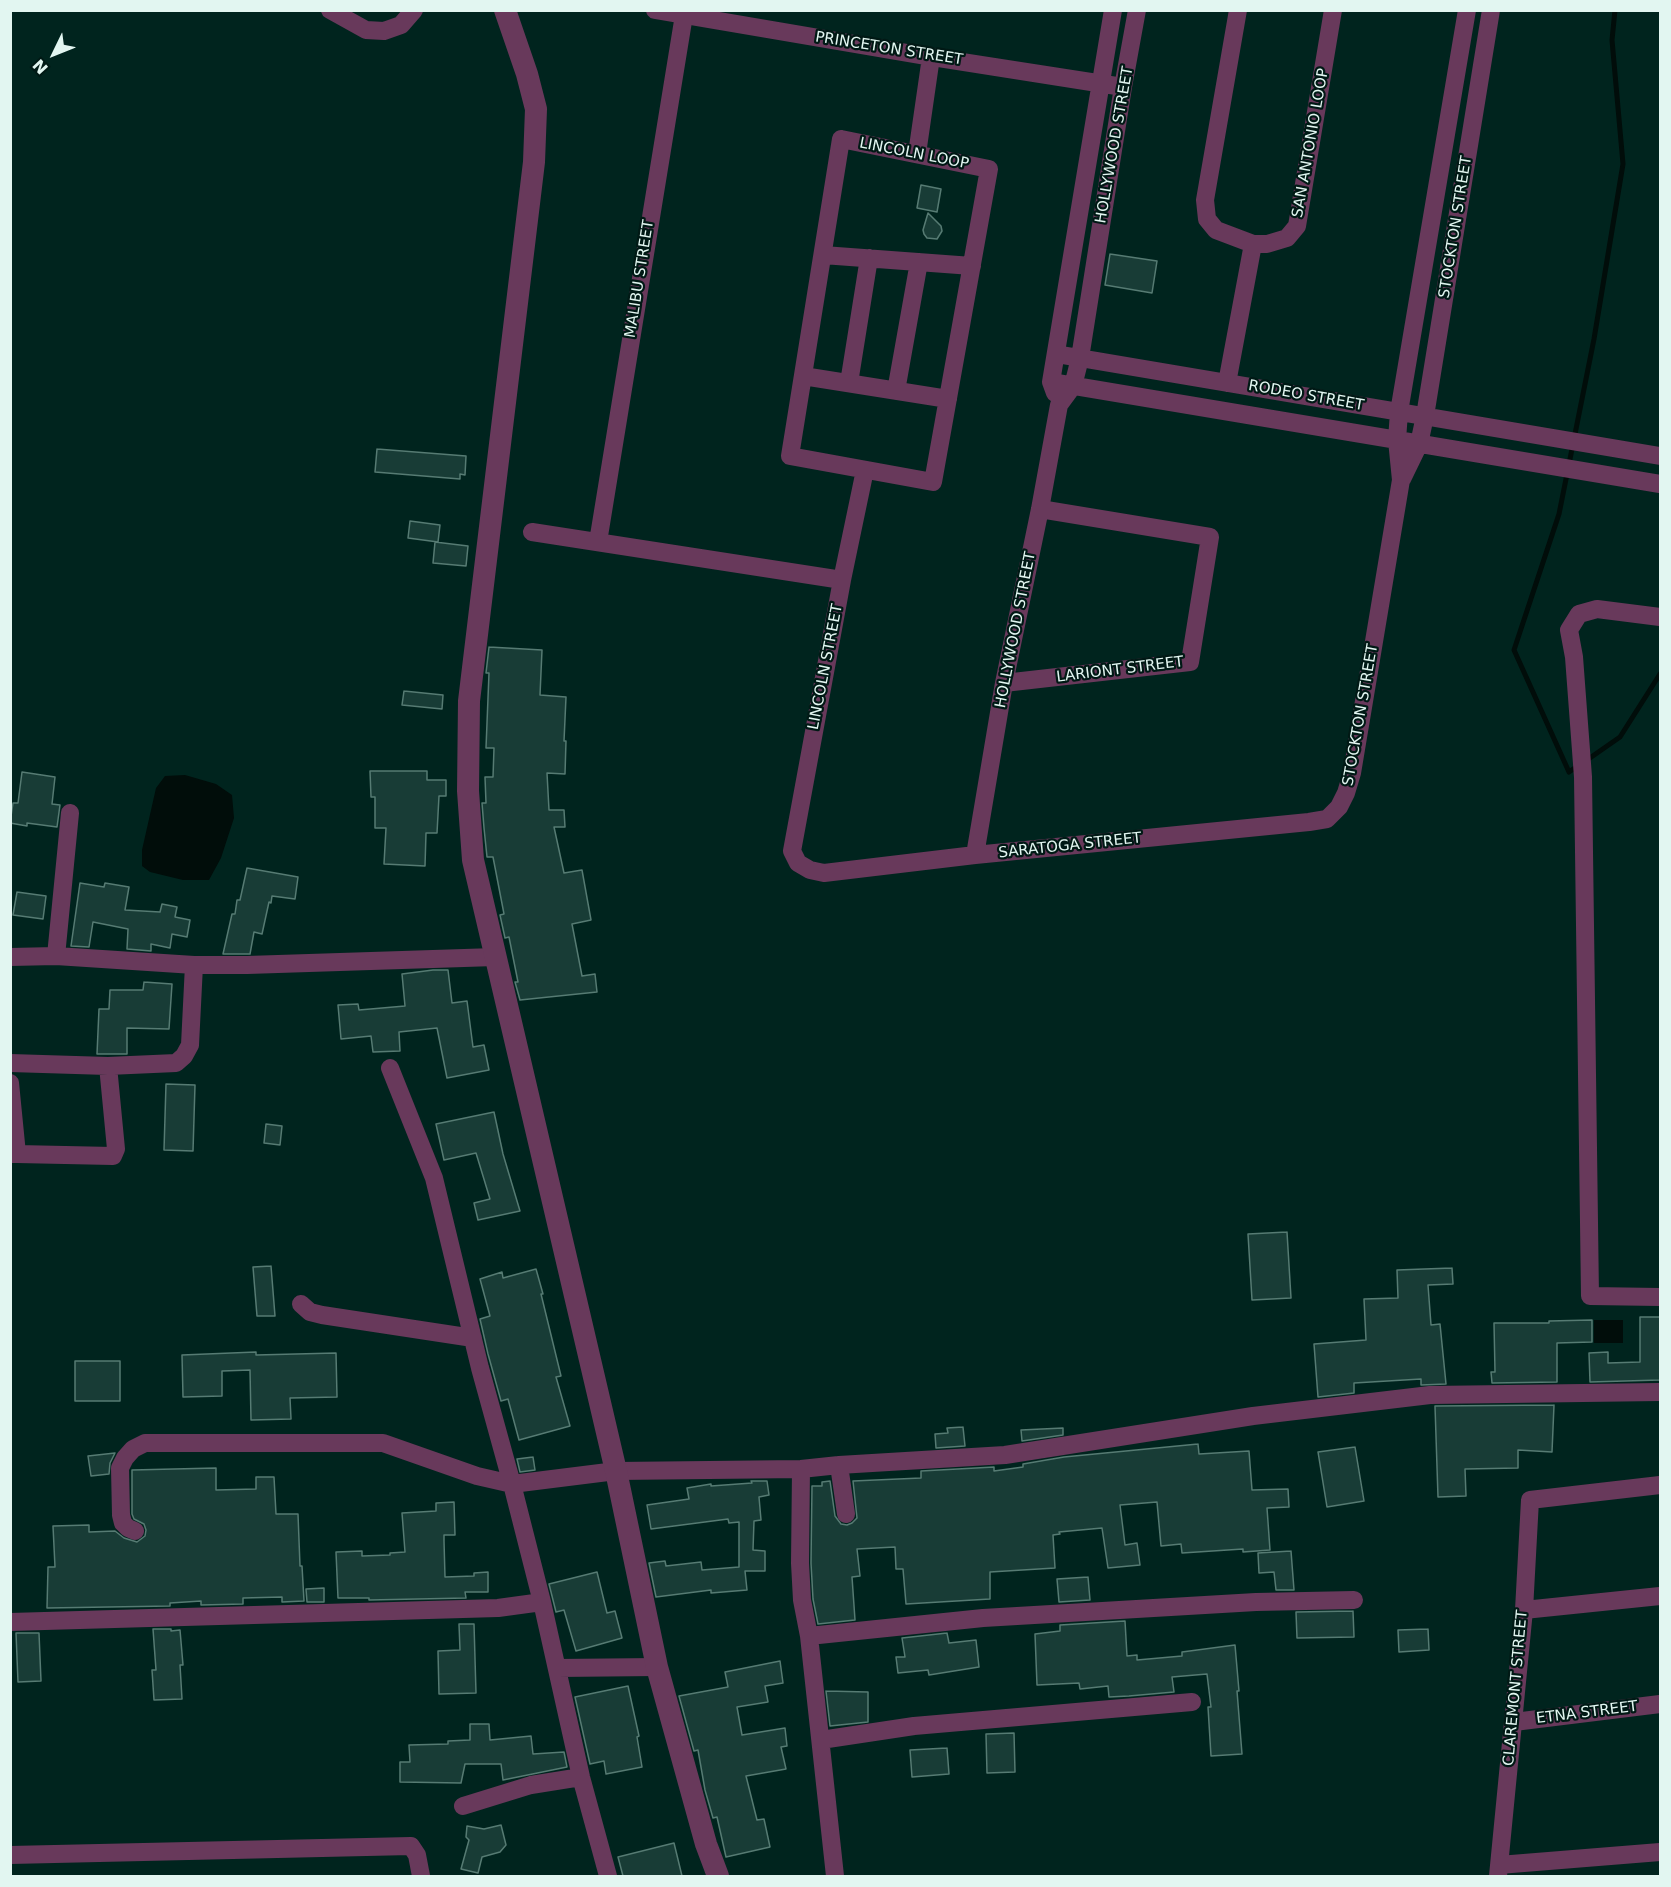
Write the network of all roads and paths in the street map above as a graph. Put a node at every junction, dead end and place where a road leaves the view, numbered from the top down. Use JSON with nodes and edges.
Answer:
{"nodes":[{"id":1,"x":330,"y":10,"type":"edge"},
{"id":2,"x":414,"y":10,"type":"edge"},
{"id":3,"x":505,"y":10,"type":"edge"},
{"id":4,"x":655,"y":10,"type":"edge"},
{"id":5,"x":1113,"y":10,"type":"edge"},
{"id":6,"x":1137,"y":10,"type":"edge"},
{"id":7,"x":1238,"y":10,"type":"edge"},
{"id":8,"x":1333,"y":10,"type":"edge"},
{"id":9,"x":1467,"y":10,"type":"edge"},
{"id":10,"x":1491,"y":10,"type":"edge"},
{"id":11,"x":684,"y":15,"type":"junction"},
{"id":12,"x":932,"y":57,"type":"junction"},
{"id":13,"x":1101,"y":82,"type":"junction"},
{"id":14,"x":1123,"y":87,"type":"junction"},
{"id":15,"x":917,"y":154,"type":"junction"},
{"id":16,"x":1253,"y":244,"type":"junction"},
{"id":17,"x":823,"y":255,"type":"junction"},
{"id":18,"x":869,"y":258,"type":"junction"},
{"id":19,"x":919,"y":262,"type":"junction"},
{"id":20,"x":972,"y":266,"type":"junction"},
{"id":21,"x":1056,"y":354,"type":"junction"},
{"id":22,"x":1080,"y":358,"type":"junction"},
{"id":23,"x":803,"y":376,"type":"junction"},
{"id":24,"x":1051,"y":382,"type":"junction"},
{"id":25,"x":849,"y":383,"type":"junction"},
{"id":26,"x":1227,"y":383,"type":"junction"},
{"id":27,"x":1073,"y":386,"type":"junction"},
{"id":28,"x":896,"y":391,"type":"junction"},
{"id":29,"x":948,"y":399,"type":"junction"},
{"id":30,"x":1059,"y":405,"type":"junction"},
{"id":31,"x":1400,"y":412,"type":"junction"},
{"id":32,"x":1425,"y":416,"type":"junction"},
{"id":33,"x":1397,"y":440,"type":"junction"},
{"id":34,"x":1419,"y":444,"type":"junction"},
{"id":35,"x":1660,"y":456,"type":"edge"},
{"id":36,"x":865,"y":471,"type":"junction"},
{"id":37,"x":1401,"y":480,"type":"junction"},
{"id":38,"x":1660,"y":484,"type":"edge"},
{"id":39,"x":1040,"y":509,"type":"junction"},
{"id":40,"x":532,"y":532,"type":"dead end"},
{"id":41,"x":598,"y":543,"type":"junction"},
{"id":42,"x":842,"y":580,"type":"junction"},
{"id":43,"x":1660,"y":617,"type":"edge"},
{"id":44,"x":1004,"y":683,"type":"junction"},
{"id":45,"x":1339,"y":807,"type":"joint"},
{"id":46,"x":70,"y":813,"type":"dead end"},
{"id":47,"x":975,"y":855,"type":"junction"},
{"id":48,"x":798,"y":863,"type":"joint"},
{"id":49,"x":56,"y":956,"type":"junction"},
{"id":50,"x":10,"y":957,"type":"edge"},
{"id":51,"x":495,"y":957,"type":"junction"},
{"id":52,"x":194,"y":965,"type":"junction"},
{"id":53,"x":10,"y":1062,"type":"edge"},
{"id":54,"x":108,"y":1066,"type":"junction"},
{"id":55,"x":390,"y":1068,"type":"dead end"},
{"id":56,"x":10,"y":1083,"type":"edge"},
{"id":57,"x":14,"y":1154,"type":"edge"},
{"id":58,"x":1660,"y":1297,"type":"edge"},
{"id":59,"x":301,"y":1304,"type":"dead end"},
{"id":60,"x":473,"y":1338,"type":"junction"},
{"id":61,"x":1660,"y":1392,"type":"edge"},
{"id":62,"x":839,"y":1465,"type":"junction"},
{"id":63,"x":801,"y":1469,"type":"junction"},
{"id":64,"x":616,"y":1471,"type":"junction"},
{"id":65,"x":512,"y":1484,"type":"junction"},
{"id":66,"x":1660,"y":1485,"type":"edge"},
{"id":67,"x":846,"y":1514,"type":"dead end"},
{"id":68,"x":135,"y":1530,"type":"dead end"},
{"id":69,"x":1660,"y":1596,"type":"edge"},
{"id":70,"x":1354,"y":1600,"type":"dead end"},
{"id":71,"x":542,"y":1602,"type":"junction"},
{"id":72,"x":1524,"y":1610,"type":"junction"},
{"id":73,"x":10,"y":1622,"type":"edge"},
{"id":74,"x":809,"y":1635,"type":"junction"},
{"id":75,"x":657,"y":1667,"type":"junction"},
{"id":76,"x":557,"y":1668,"type":"junction"},
{"id":77,"x":1192,"y":1701,"type":"dead end"},
{"id":78,"x":1660,"y":1704,"type":"edge"},
{"id":79,"x":1514,"y":1722,"type":"junction"},
{"id":80,"x":821,"y":1740,"type":"junction"},
{"id":81,"x":581,"y":1777,"type":"junction"},
{"id":82,"x":463,"y":1806,"type":"dead end"},
{"id":83,"x":1660,"y":1852,"type":"edge"},
{"id":84,"x":10,"y":1855,"type":"edge"},
{"id":85,"x":1498,"y":1871,"type":"edge"},
{"id":86,"x":421,"y":1876,"type":"edge"},
{"id":87,"x":608,"y":1876,"type":"edge"},
{"id":88,"x":718,"y":1876,"type":"edge"},
{"id":89,"x":836,"y":1876,"type":"edge"}],
"edges":[{"from":1,"to":2,"type":"street"},
{"from":3,"to":51,"type":"street"},
{"from":4,"to":11,"type":"street","name":"PRINCETON STREET"},
{"from":5,"to":13,"type":"street","name":"HOLLYWOOD STREET"},
{"from":6,"to":14,"type":"street","name":"HOLLYWOOD STREET"},
{"from":7,"to":16,"type":"street","name":"SAN ANTONIO LOOP"},
{"from":8,"to":16,"type":"street","name":"SAN ANTONIO LOOP"},
{"from":9,"to":31,"type":"street","name":"STOCKTON STREET"},
{"from":10,"to":32,"type":"street","name":"STOCKTON STREET"},
{"from":11,"to":12,"type":"street","name":"PRINCETON STREET"},
{"from":11,"to":41,"type":"street","name":"MALIBU STREET"},
{"from":12,"to":13,"type":"street","name":"PRINCETON STREET"},
{"from":12,"to":15,"type":"street"},
{"from":13,"to":14,"type":"street","name":"PRINCETON STREET"},
{"from":13,"to":21,"type":"street","name":"HOLLYWOOD STREET"},
{"from":14,"to":22,"type":"street","name":"HOLLYWOOD STREET"},
{"from":15,"to":17,"type":"street","name":"LINCOLN LOOP"},
{"from":15,"to":20,"type":"street","name":"LINCOLN LOOP"},
{"from":16,"to":26,"type":"street"},
{"from":17,"to":18,"type":"street"},
{"from":17,"to":23,"type":"street","name":"LINCOLN LOOP"},
{"from":18,"to":19,"type":"street"},
{"from":18,"to":25,"type":"street"},
{"from":19,"to":20,"type":"street"},
{"from":19,"to":28,"type":"street"},
{"from":20,"to":29,"type":"street","name":"LINCOLN LOOP"},
{"from":21,"to":22,"type":"street","name":"RODEO STREET"},
{"from":21,"to":24,"type":"street","name":"HOLLYWOOD STREET"},
{"from":22,"to":26,"type":"street","name":"RODEO STREET"},
{"from":22,"to":27,"type":"street","name":"HOLLYWOOD STREET"},
{"from":23,"to":25,"type":"street"},
{"from":23,"to":36,"type":"street","name":"LINCOLN LOOP"},
{"from":24,"to":27,"type":"street","name":"RODEO STREET"},
{"from":24,"to":30,"type":"street"},
{"from":25,"to":28,"type":"street"},
{"from":26,"to":31,"type":"street","name":"RODEO STREET"},
{"from":27,"to":30,"type":"street"},
{"from":27,"to":33,"type":"street","name":"RODEO STREET"},
{"from":28,"to":29,"type":"street"},
{"from":29,"to":36,"type":"street","name":"LINCOLN LOOP"},
{"from":30,"to":39,"type":"street","name":"HOLLYWOOD STREET"},
{"from":31,"to":32,"type":"street","name":"RODEO STREET"},
{"from":31,"to":33,"type":"street","name":"STOCKTON STREET"},
{"from":32,"to":34,"type":"street","name":"STOCKTON STREET"},
{"from":32,"to":35,"type":"street","name":"RODEO STREET"},
{"from":33,"to":34,"type":"street","name":"RODEO STREET"},
{"from":33,"to":37,"type":"street","name":"STOCKTON STREET"},
{"from":34,"to":37,"type":"street","name":"STOCKTON STREET"},
{"from":34,"to":38,"type":"street","name":"RODEO STREET"},
{"from":36,"to":42,"type":"street","name":"LINCOLN STREET"},
{"from":37,"to":45,"type":"street","name":"STOCKTON STREET"},
{"from":39,"to":44,"type":"street","name":"HOLLYWOOD STREET"},
{"from":39,"to":44,"type":"street","name":"LARIONT STREET"},
{"from":40,"to":41,"type":"street"},
{"from":41,"to":42,"type":"street"},
{"from":42,"to":48,"type":"street","name":"LINCOLN STREET"},
{"from":43,"to":58,"type":"street"},
{"from":44,"to":47,"type":"street","name":"HOLLYWOOD STREET"},
{"from":45,"to":47,"type":"street","name":"SARATOGA STREET"},
{"from":46,"to":49,"type":"street"},
{"from":47,"to":48,"type":"street","name":"SARATOGA STREET"},
{"from":49,"to":50,"type":"street"},
{"from":49,"to":52,"type":"street"},
{"from":51,"to":52,"type":"street"},
{"from":51,"to":64,"type":"street"},
{"from":52,"to":54,"type":"street"},
{"from":53,"to":54,"type":"street"},
{"from":54,"to":57,"type":"street"},
{"from":55,"to":60,"type":"street"},
{"from":56,"to":57,"type":"street"},
{"from":59,"to":60,"type":"street"},
{"from":60,"to":65,"type":"street"},
{"from":61,"to":62,"type":"street"},
{"from":62,"to":63,"type":"street"},
{"from":62,"to":67,"type":"street"},
{"from":63,"to":64,"type":"street"},
{"from":63,"to":74,"type":"street"},
{"from":64,"to":65,"type":"street"},
{"from":64,"to":75,"type":"street"},
{"from":65,"to":68,"type":"street"},
{"from":65,"to":71,"type":"street"},
{"from":66,"to":72,"type":"street","name":"CLAREMONT STREET"},
{"from":69,"to":72,"type":"street"},
{"from":70,"to":74,"type":"street"},
{"from":71,"to":73,"type":"street"},
{"from":71,"to":76,"type":"street"},
{"from":72,"to":79,"type":"street","name":"CLAREMONT STREET"},
{"from":74,"to":80,"type":"street"},
{"from":75,"to":76,"type":"street"},
{"from":75,"to":88,"type":"street"},
{"from":76,"to":81,"type":"street"},
{"from":77,"to":80,"type":"street"},
{"from":78,"to":79,"type":"street","name":"ETNA STREET"},
{"from":79,"to":85,"type":"street","name":"CLAREMONT STREET"},
{"from":80,"to":89,"type":"street"},
{"from":81,"to":82,"type":"street"},
{"from":81,"to":87,"type":"street"},
{"from":83,"to":85,"type":"street"},
{"from":84,"to":86,"type":"street"}]}
